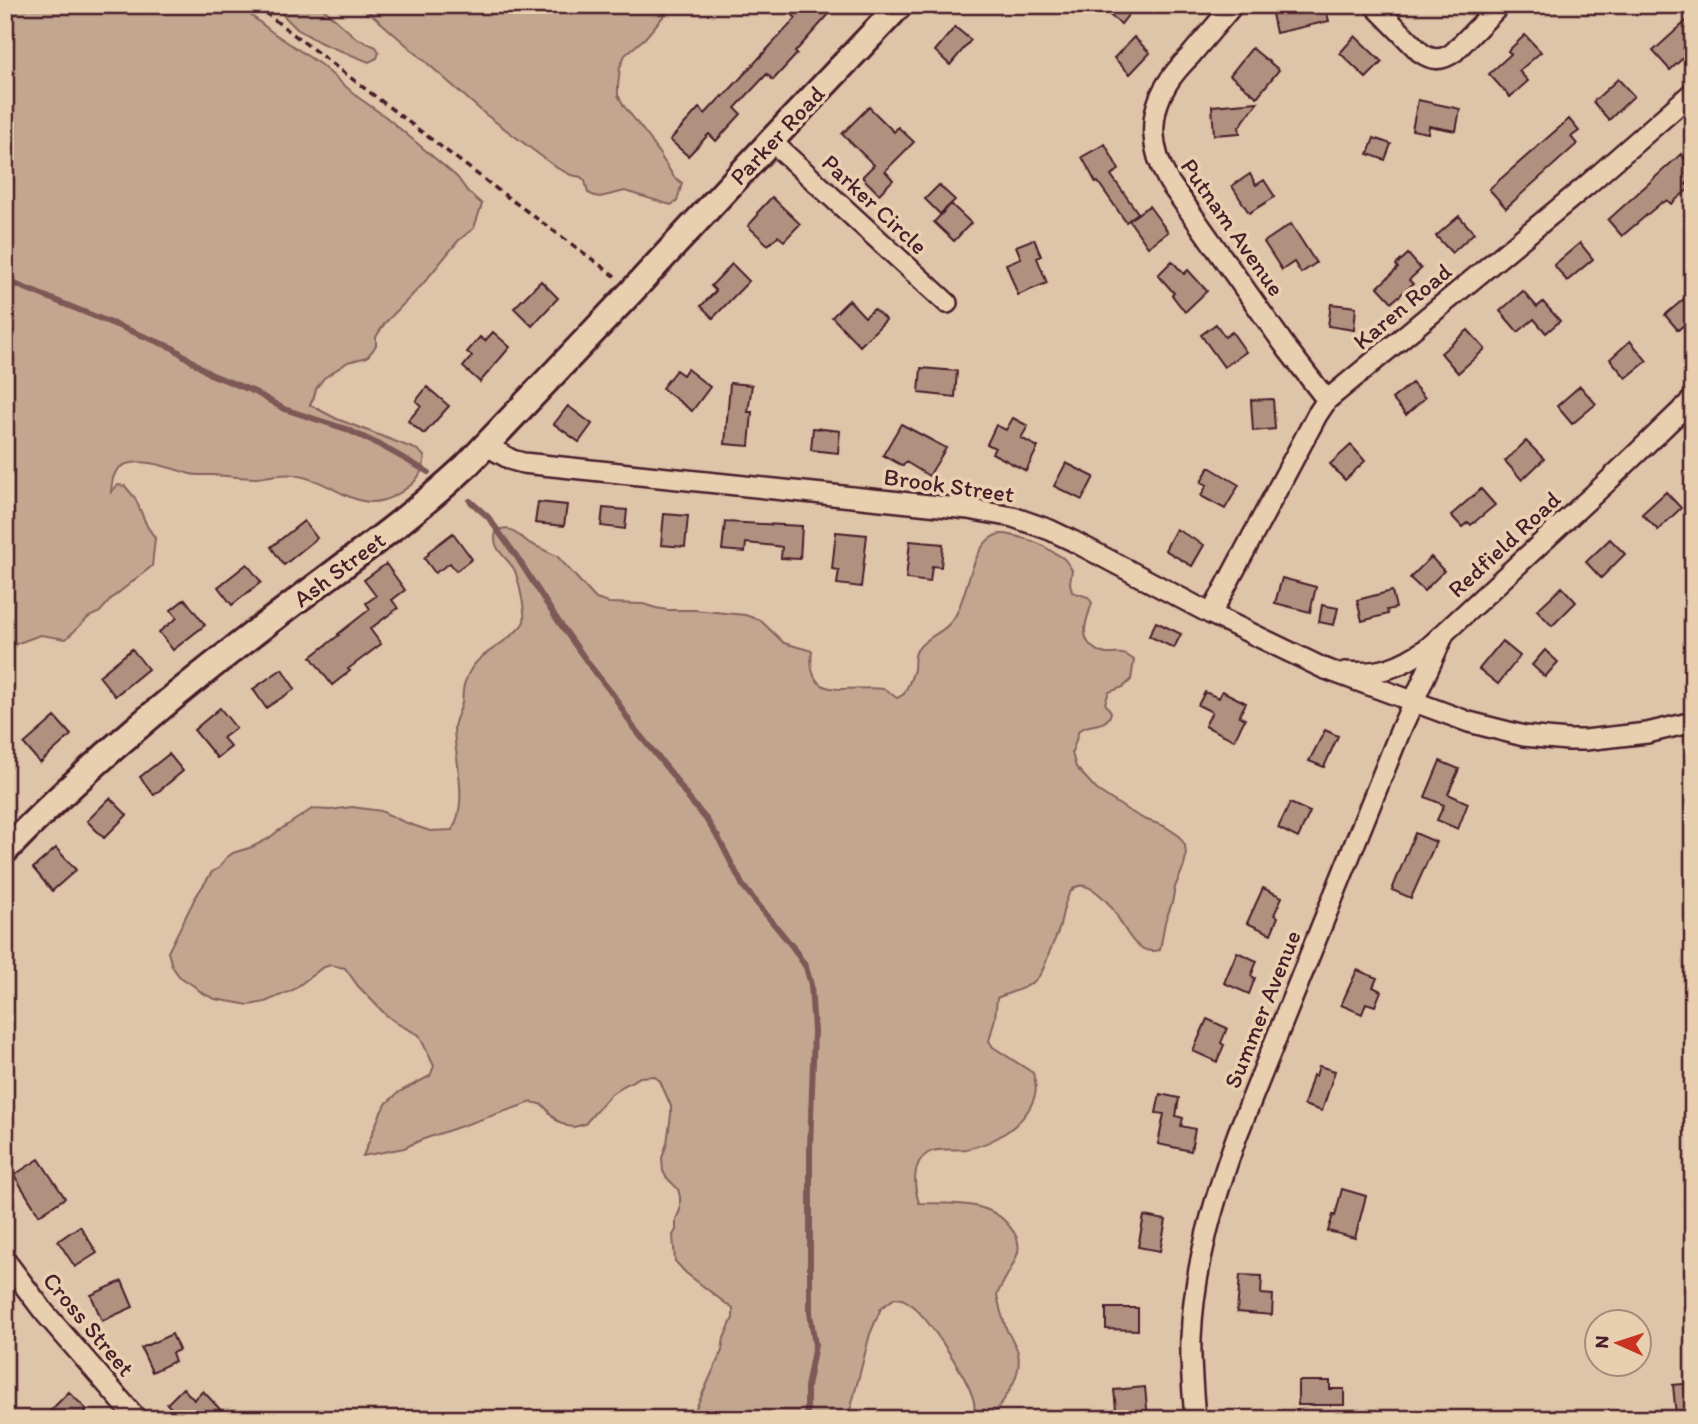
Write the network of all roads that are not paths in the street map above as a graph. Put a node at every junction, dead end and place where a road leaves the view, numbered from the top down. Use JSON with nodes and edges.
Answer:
{"nodes":[{"id":1,"x":900,"y":5,"type":"edge"},
{"id":2,"x":1233,"y":5,"type":"edge"},
{"id":3,"x":1374,"y":5,"type":"edge"},
{"id":4,"x":1500,"y":5,"type":"edge"},
{"id":5,"x":1693,"y":92,"type":"edge"},
{"id":6,"x":771,"y":141,"type":"junction"},
{"id":7,"x":655,"y":267,"type":"joint"},
{"id":8,"x":947,"y":303,"type":"dead end"},
{"id":9,"x":1693,"y":399,"type":"edge"},
{"id":10,"x":1327,"y":400,"type":"junction"},
{"id":11,"x":485,"y":445,"type":"junction"},
{"id":12,"x":1211,"y":614,"type":"junction"},
{"id":13,"x":1444,"y":634,"type":"junction"},
{"id":14,"x":1323,"y":668,"type":"junction"},
{"id":15,"x":1413,"y":702,"type":"junction"},
{"id":16,"x":1693,"y":722,"type":"edge"},
{"id":17,"x":5,"y":851,"type":"edge"},
{"id":18,"x":5,"y":1260,"type":"edge"},
{"id":19,"x":137,"y":1419,"type":"edge"},
{"id":20,"x":1195,"y":1419,"type":"edge"}],
"edges":[{"from":1,"to":6,"type":"street","name":"Parker Road"},
{"from":2,"to":10,"type":"street","name":"Putnam Avenue"},
{"from":3,"to":4,"type":"street"},
{"from":5,"to":10,"type":"street","name":"Karen Road"},
{"from":6,"to":7,"type":"street","name":"Parker Road"},
{"from":6,"to":8,"type":"street","name":"Parker Circle"},
{"from":7,"to":11,"type":"street","name":"Ash Street"},
{"from":9,"to":13,"type":"street","name":"Redfield Road"},
{"from":10,"to":12,"type":"street","name":"Karen Road"},
{"from":11,"to":12,"type":"street","name":"Brook Street"},
{"from":11,"to":17,"type":"street","name":"Ash Street"},
{"from":12,"to":14,"type":"street","name":"Brook Street"},
{"from":13,"to":14,"type":"street","name":"Redfield Road"},
{"from":13,"to":15,"type":"street","name":"Summer Avenue"},
{"from":14,"to":15,"type":"street","name":"Brook Street"},
{"from":15,"to":16,"type":"street","name":"Brook Street"},
{"from":15,"to":20,"type":"street","name":"Summer Avenue"},
{"from":18,"to":19,"type":"street","name":"Cross Street"}]}
